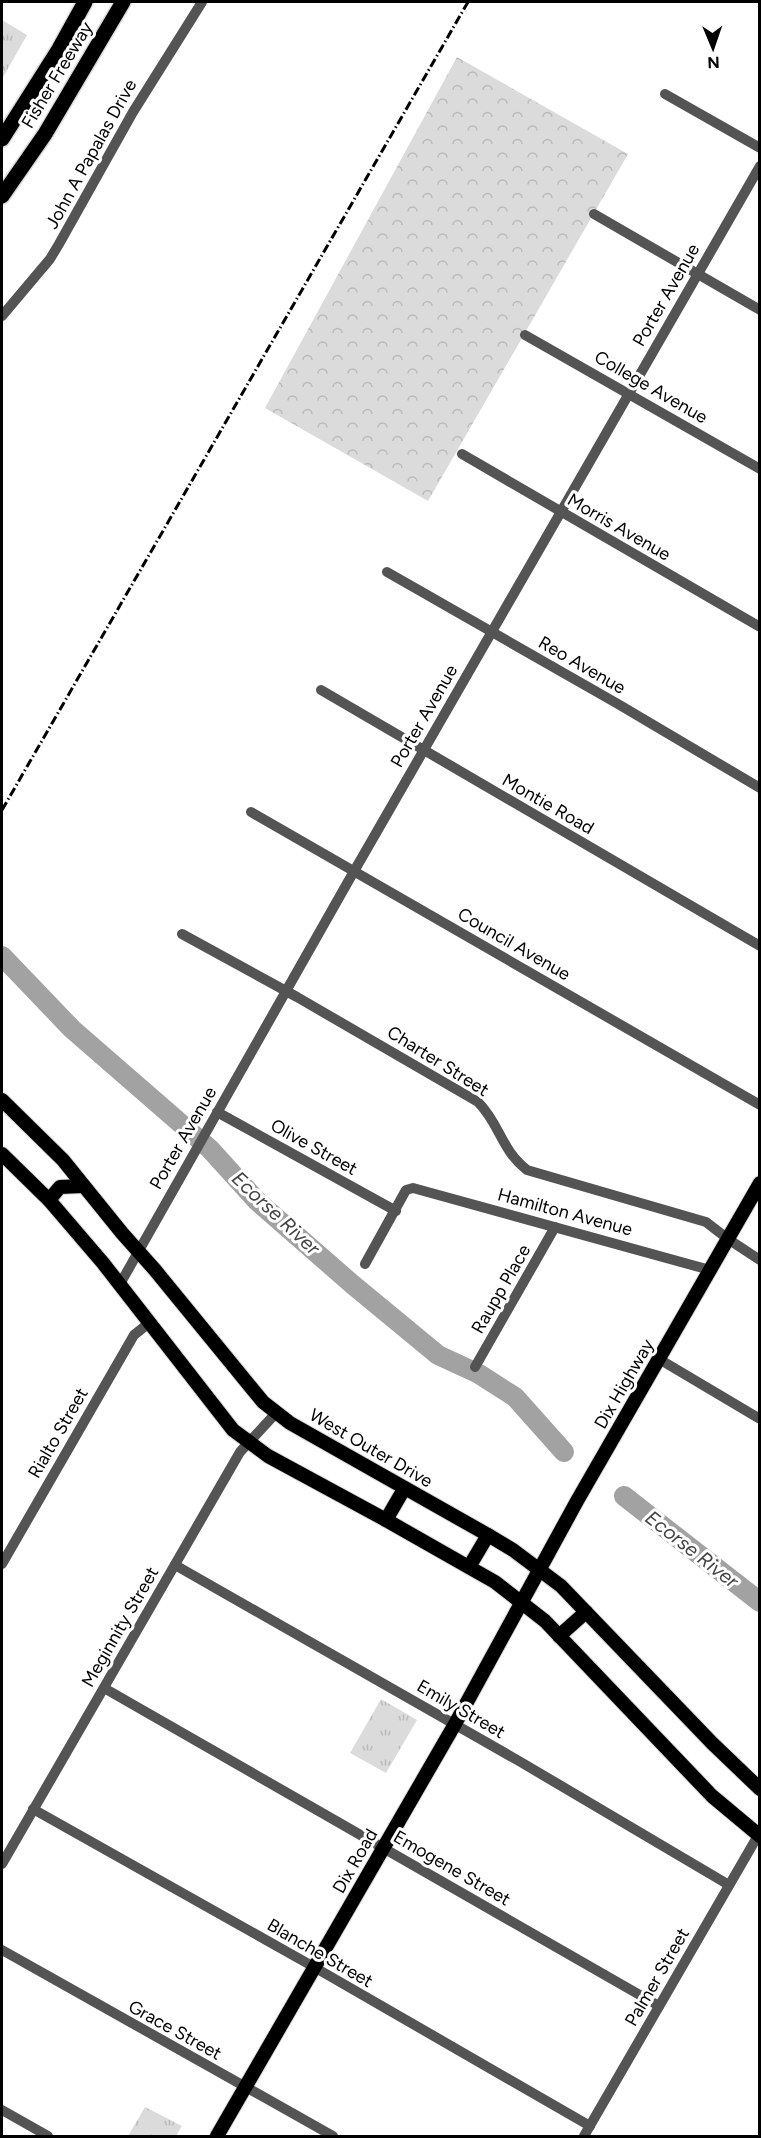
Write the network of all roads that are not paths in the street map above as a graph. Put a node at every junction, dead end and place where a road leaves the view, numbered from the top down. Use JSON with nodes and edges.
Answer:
{"nodes":[{"id":1,"x":86,"y":2,"type":"edge"},
{"id":2,"x":123,"y":2,"type":"edge"},
{"id":3,"x":202,"y":2,"type":"edge"},
{"id":4,"x":665,"y":94,"type":"dead end"},
{"id":5,"x":2,"y":139,"type":"edge"},
{"id":6,"x":759,"y":147,"type":"edge"},
{"id":7,"x":759,"y":166,"type":"edge"},
{"id":8,"x":2,"y":196,"type":"edge"},
{"id":9,"x":594,"y":214,"type":"dead end"},
{"id":10,"x":697,"y":274,"type":"junction"},
{"id":11,"x":759,"y":310,"type":"edge"},
{"id":12,"x":2,"y":316,"type":"edge"},
{"id":13,"x":525,"y":335,"type":"dead end"},
{"id":14,"x":628,"y":394,"type":"junction"},
{"id":15,"x":462,"y":454,"type":"dead end"},
{"id":16,"x":759,"y":469,"type":"edge"},
{"id":17,"x":560,"y":512,"type":"junction"},
{"id":18,"x":387,"y":572,"type":"dead end"},
{"id":19,"x":759,"y":627,"type":"edge"},
{"id":20,"x":492,"y":632,"type":"junction"},
{"id":21,"x":321,"y":690,"type":"dead end"},
{"id":22,"x":424,"y":751,"type":"junction"},
{"id":23,"x":759,"y":788,"type":"edge"},
{"id":24,"x":251,"y":812,"type":"dead end"},
{"id":25,"x":354,"y":871,"type":"junction"},
{"id":26,"x":182,"y":934,"type":"dead end"},
{"id":27,"x":759,"y":946,"type":"edge"},
{"id":28,"x":285,"y":991,"type":"junction"},
{"id":29,"x":2,"y":1100,"type":"edge"},
{"id":30,"x":759,"y":1106,"type":"edge"},
{"id":31,"x":217,"y":1112,"type":"junction"},
{"id":32,"x":2,"y":1154,"type":"edge"},
{"id":33,"x":759,"y":1183,"type":"edge"},
{"id":34,"x":83,"y":1186,"type":"junction"},
{"id":35,"x":49,"y":1200,"type":"junction"},
{"id":36,"x":396,"y":1211,"type":"junction"},
{"id":37,"x":555,"y":1227,"type":"junction"},
{"id":38,"x":728,"y":1239,"type":"junction"},
{"id":39,"x":137,"y":1250,"type":"junction"},
{"id":40,"x":759,"y":1260,"type":"edge"},
{"id":41,"x":365,"y":1264,"type":"dead end"},
{"id":42,"x":710,"y":1270,"type":"junction"},
{"id":43,"x":120,"y":1284,"type":"junction"},
{"id":44,"x":149,"y":1323,"type":"junction"},
{"id":45,"x":658,"y":1359,"type":"junction"},
{"id":46,"x":475,"y":1367,"type":"dead end"},
{"id":47,"x":276,"y":1413,"type":"junction"},
{"id":48,"x":759,"y":1419,"type":"edge"},
{"id":49,"x":249,"y":1442,"type":"junction"},
{"id":50,"x":404,"y":1488,"type":"junction"},
{"id":51,"x":386,"y":1520,"type":"junction"},
{"id":52,"x":489,"y":1535,"type":"junction"},
{"id":53,"x":2,"y":1564,"type":"edge"},
{"id":54,"x":175,"y":1564,"type":"junction"},
{"id":55,"x":469,"y":1567,"type":"junction"},
{"id":56,"x":539,"y":1569,"type":"junction"},
{"id":57,"x":521,"y":1602,"type":"junction"},
{"id":58,"x":586,"y":1612,"type":"junction"},
{"id":59,"x":559,"y":1636,"type":"junction"},
{"id":60,"x":104,"y":1688,"type":"junction"},
{"id":61,"x":455,"y":1724,"type":"junction"},
{"id":62,"x":759,"y":1789,"type":"edge"},
{"id":63,"x":33,"y":1809,"type":"junction"},
{"id":64,"x":759,"y":1834,"type":"edge"},
{"id":65,"x":384,"y":1848,"type":"junction"},
{"id":66,"x":2,"y":1864,"type":"edge"},
{"id":67,"x":729,"y":1885,"type":"junction"},
{"id":68,"x":2,"y":1950,"type":"edge"},
{"id":69,"x":314,"y":1967,"type":"junction"},
{"id":70,"x":659,"y":2006,"type":"junction"},
{"id":71,"x":246,"y":2086,"type":"junction"},
{"id":72,"x":2,"y":2110,"type":"edge"},
{"id":73,"x":587,"y":2131,"type":"edge"},
{"id":74,"x":48,"y":2136,"type":"edge"},
{"id":75,"x":217,"y":2136,"type":"edge"},
{"id":76,"x":333,"y":2136,"type":"edge"}],
"edges":[{"from":1,"to":5,"type":"highway","name":"Fisher Freeway"},
{"from":2,"to":8,"type":"highway","name":"Fisher Freeway"},
{"from":3,"to":12,"type":"street","name":"John A Papalas Drive"},
{"from":4,"to":6,"type":"street"},
{"from":7,"to":10,"type":"street","name":"Porter Avenue"},
{"from":9,"to":10,"type":"street"},
{"from":10,"to":11,"type":"street"},
{"from":10,"to":14,"type":"street","name":"Porter Avenue"},
{"from":13,"to":14,"type":"street","name":"College Avenue"},
{"from":14,"to":16,"type":"street","name":"College Avenue"},
{"from":14,"to":17,"type":"street","name":"Porter Avenue"},
{"from":15,"to":17,"type":"street","name":"Morris Avenue"},
{"from":17,"to":19,"type":"street","name":"Morris Avenue"},
{"from":17,"to":20,"type":"street","name":"Porter Avenue"},
{"from":18,"to":20,"type":"street","name":"Reo Avenue"},
{"from":20,"to":22,"type":"street","name":"Porter Avenue"},
{"from":20,"to":23,"type":"street","name":"Reo Avenue"},
{"from":21,"to":22,"type":"street","name":"Montie Road"},
{"from":22,"to":25,"type":"street","name":"Porter Avenue"},
{"from":22,"to":27,"type":"street","name":"Montie Road"},
{"from":24,"to":25,"type":"street","name":"Council Avenue"},
{"from":25,"to":28,"type":"street","name":"Porter Avenue"},
{"from":25,"to":30,"type":"street","name":"Council Avenue"},
{"from":26,"to":28,"type":"street","name":"Charter Street"},
{"from":28,"to":31,"type":"street","name":"Porter Avenue"},
{"from":28,"to":38,"type":"street","name":"Charter Street"},
{"from":29,"to":34,"type":"main road","name":"West Outer Drive"},
{"from":31,"to":36,"type":"street","name":"Olive Street"},
{"from":31,"to":39,"type":"street","name":"Porter Avenue"},
{"from":32,"to":35,"type":"main road"},
{"from":33,"to":38,"type":"main road","name":"Dix Highway"},
{"from":34,"to":35,"type":"main road"},
{"from":34,"to":39,"type":"main road","name":"West Outer Drive"},
{"from":35,"to":43,"type":"main road"},
{"from":36,"to":37,"type":"street","name":"Hamilton Avenue"},
{"from":36,"to":41,"type":"street"},
{"from":37,"to":42,"type":"street","name":"Hamilton Avenue"},
{"from":37,"to":46,"type":"street","name":"Raupp Place"},
{"from":38,"to":40,"type":"street","name":"Charter Street"},
{"from":38,"to":42,"type":"main road","name":"Dix Highway"},
{"from":39,"to":43,"type":"street","name":"Porter Avenue"},
{"from":39,"to":47,"type":"main road","name":"West Outer Drive"},
{"from":42,"to":45,"type":"main road","name":"Dix Highway"},
{"from":43,"to":44,"type":"main road"},
{"from":44,"to":49,"type":"main road"},
{"from":44,"to":53,"type":"street","name":"Rialto Street"},
{"from":45,"to":48,"type":"street"},
{"from":45,"to":56,"type":"main road","name":"Dix Highway"},
{"from":47,"to":49,"type":"street","name":"Meginnity Street"},
{"from":47,"to":50,"type":"main road","name":"West Outer Drive"},
{"from":49,"to":51,"type":"main road"},
{"from":49,"to":54,"type":"street","name":"Meginnity Street"},
{"from":50,"to":51,"type":"main road"},
{"from":50,"to":52,"type":"main road","name":"West Outer Drive"},
{"from":51,"to":55,"type":"main road"},
{"from":52,"to":55,"type":"main road"},
{"from":52,"to":56,"type":"main road","name":"West Outer Drive"},
{"from":54,"to":60,"type":"street","name":"Meginnity Street"},
{"from":54,"to":61,"type":"street","name":"Emily Street"},
{"from":55,"to":57,"type":"main road"},
{"from":56,"to":57,"type":"main road","name":"Dix Highway"},
{"from":56,"to":58,"type":"main road","name":"West Outer Drive"},
{"from":57,"to":59,"type":"main road"},
{"from":57,"to":61,"type":"main road","name":"Dix Road"},
{"from":58,"to":59,"type":"main road"},
{"from":58,"to":62,"type":"main road","name":"West Outer Drive"},
{"from":59,"to":64,"type":"main road"},
{"from":60,"to":63,"type":"street","name":"Meginnity Street"},
{"from":60,"to":65,"type":"street","name":"Emogene Street"},
{"from":61,"to":65,"type":"main road","name":"Dix Road"},
{"from":61,"to":67,"type":"street","name":"Emily Street"},
{"from":63,"to":66,"type":"street","name":"Meginnity Street"},
{"from":63,"to":69,"type":"street","name":"Blanche Street"},
{"from":64,"to":67,"type":"street","name":"Palmer Street"},
{"from":65,"to":69,"type":"main road","name":"Dix Road"},
{"from":65,"to":70,"type":"street","name":"Emogene Street"},
{"from":67,"to":70,"type":"street","name":"Palmer Street"},
{"from":68,"to":71,"type":"street","name":"Grace Street"},
{"from":69,"to":71,"type":"main road","name":"Dix Road"},
{"from":69,"to":73,"type":"street","name":"Blanche Street"},
{"from":70,"to":73,"type":"street","name":"Palmer Street"},
{"from":71,"to":75,"type":"main road","name":"Dix Road"},
{"from":71,"to":76,"type":"street","name":"Grace Street"},
{"from":72,"to":74,"type":"street"}]}
